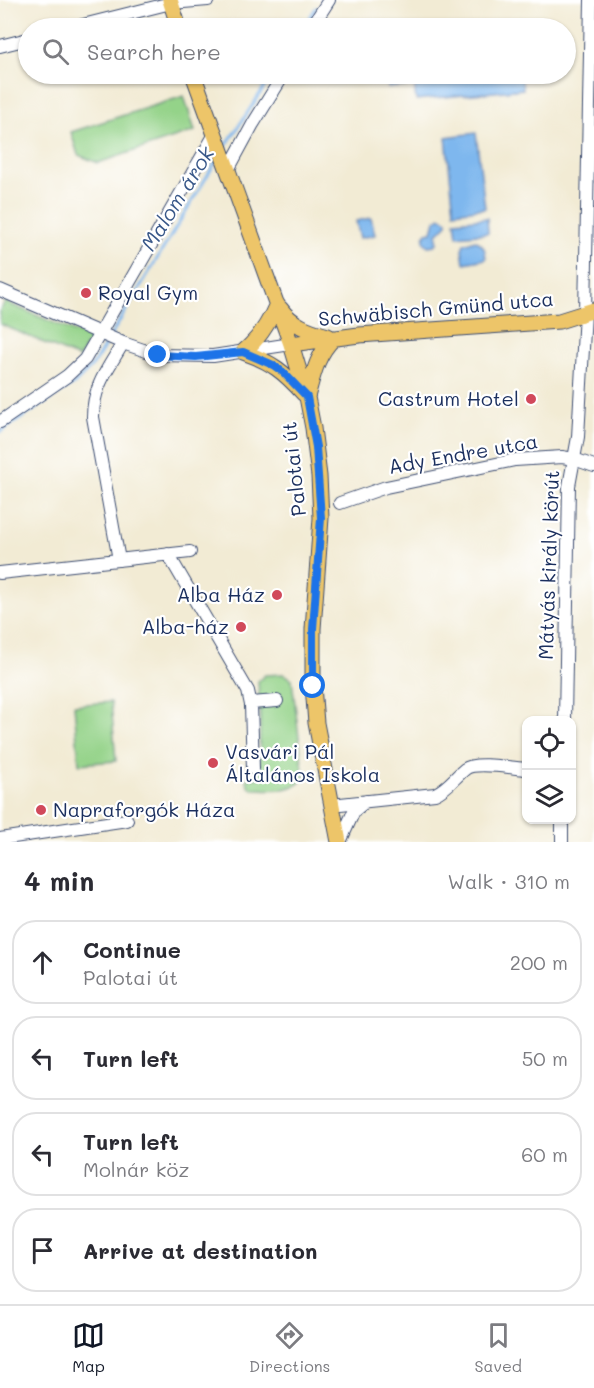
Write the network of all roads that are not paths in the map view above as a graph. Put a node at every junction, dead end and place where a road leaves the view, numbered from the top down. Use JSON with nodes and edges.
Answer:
{"nodes":[{"id":1,"x":208,"y":0,"type":"edge"},
{"id":2,"x":328,"y":0,"type":"edge"},
{"id":3,"x":591,"y":0,"type":"edge"},
{"id":4,"x":170,"y":2,"type":"edge"},
{"id":5,"x":109,"y":18,"type":"edge"},
{"id":6,"x":176,"y":18,"type":"edge"},
{"id":7,"x":317,"y":18,"type":"edge"},
{"id":8,"x":18,"y":42,"type":"edge"},
{"id":9,"x":0,"y":46,"type":"edge"},
{"id":10,"x":197,"y":84,"type":"edge"},
{"id":11,"x":278,"y":84,"type":"edge"},
{"id":12,"x":216,"y":137,"type":"junction"},
{"id":13,"x":226,"y":166,"type":"junction"},
{"id":14,"x":586,"y":269,"type":"junction"},
{"id":15,"x":594,"y":283,"type":"edge"},
{"id":16,"x":0,"y":290,"type":"edge"},
{"id":17,"x":277,"y":304,"type":"junction"},
{"id":18,"x":589,"y":311,"type":"edge"},
{"id":19,"x":111,"y":338,"type":"junction"},
{"id":20,"x":334,"y":338,"type":"junction"},
{"id":21,"x":291,"y":344,"type":"junction"},
{"id":22,"x":243,"y":352,"type":"junction"},
{"id":23,"x":307,"y":397,"type":"junction"},
{"id":24,"x":0,"y":422,"type":"edge"},
{"id":25,"x":574,"y":459,"type":"junction"},
{"id":26,"x":594,"y":466,"type":"edge"},
{"id":27,"x":340,"y":503,"type":"dead end"},
{"id":28,"x":190,"y":552,"type":"dead end"},
{"id":29,"x":168,"y":554,"type":"junction"},
{"id":30,"x":119,"y":560,"type":"junction"},
{"id":31,"x":0,"y":573,"type":"edge"},
{"id":32,"x":277,"y":701,"type":"dead end"},
{"id":33,"x":251,"y":703,"type":"junction"},
{"id":34,"x":564,"y":716,"type":"edge"},
{"id":35,"x":522,"y":769,"type":"edge"},
{"id":36,"x":253,"y":770,"type":"dead end"},
{"id":37,"x":366,"y":801,"type":"junction"},
{"id":38,"x":331,"y":805,"type":"junction"},
{"id":39,"x":127,"y":820,"type":"dead end"},
{"id":40,"x":562,"y":824,"type":"edge"},
{"id":41,"x":0,"y":839,"type":"edge"},
{"id":42,"x":339,"y":842,"type":"edge"},
{"id":43,"x":562,"y":842,"type":"edge"}],
"edges":[{"from":1,"to":4,"type":"street"},
{"from":2,"to":7,"type":"street"},
{"from":3,"to":14,"type":"street","name":"Mátyás király körút"},
{"from":4,"to":5,"type":"street"},
{"from":4,"to":6,"type":"main road"},
{"from":8,"to":9,"type":"street"},
{"from":10,"to":12,"type":"main road","name":"Palotai út"},
{"from":11,"to":13,"type":"street"},
{"from":12,"to":13,"type":"main road","name":"Palotai út"},
{"from":12,"to":19,"type":"street"},
{"from":13,"to":17,"type":"main road","name":"Palotai út"},
{"from":14,"to":15,"type":"street"},
{"from":14,"to":18,"type":"street","name":"Mátyás király körút"},
{"from":16,"to":19,"type":"street"},
{"from":17,"to":20,"type":"main road"},
{"from":17,"to":21,"type":"main road","name":"Palotai út"},
{"from":17,"to":22,"type":"main road"},
{"from":18,"to":20,"type":"main road","name":"Schwäbisch Gmünd utca"},
{"from":18,"to":25,"type":"street","name":"Mátyás király körút"},
{"from":19,"to":22,"type":"street"},
{"from":19,"to":24,"type":"street"},
{"from":19,"to":30,"type":"street"},
{"from":20,"to":21,"type":"main road","name":"Schwäbisch Gmünd utca"},
{"from":20,"to":23,"type":"main road"},
{"from":21,"to":22,"type":"street"},
{"from":21,"to":23,"type":"main road","name":"Palotai út"},
{"from":22,"to":23,"type":"main road"},
{"from":23,"to":38,"type":"main road","name":"Palotai út"},
{"from":25,"to":26,"type":"street","name":"Ady Endre utca"},
{"from":25,"to":27,"type":"street","name":"Ady Endre utca"},
{"from":25,"to":34,"type":"street","name":"Mátyás király körút"},
{"from":28,"to":29,"type":"street"},
{"from":29,"to":30,"type":"street"},
{"from":29,"to":33,"type":"street"},
{"from":30,"to":31,"type":"street"},
{"from":32,"to":33,"type":"street"},
{"from":33,"to":36,"type":"street"},
{"from":35,"to":37,"type":"street"},
{"from":37,"to":38,"type":"street"},
{"from":37,"to":42,"type":"street"},
{"from":38,"to":42,"type":"main road","name":"Palotai út"},
{"from":39,"to":41,"type":"street"},
{"from":40,"to":43,"type":"street"}]}
